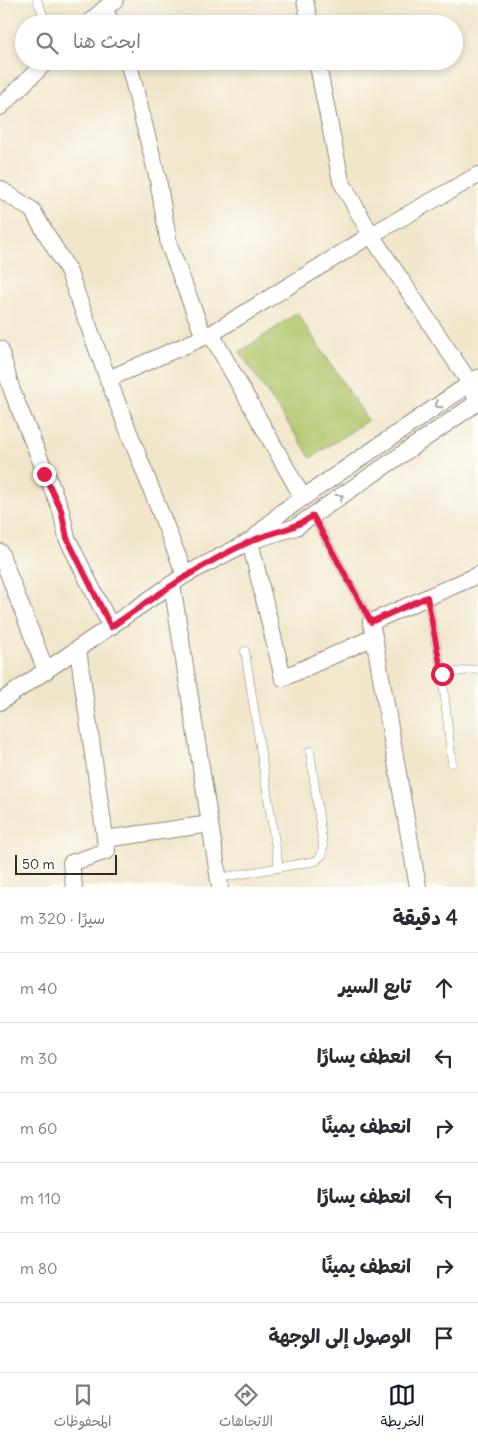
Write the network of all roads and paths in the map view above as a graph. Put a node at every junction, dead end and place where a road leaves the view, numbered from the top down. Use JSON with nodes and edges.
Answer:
{"nodes":[{"id":1,"x":37,"y":0,"type":"edge"},
{"id":2,"x":305,"y":0,"type":"edge"},
{"id":3,"x":109,"y":5,"type":"edge"},
{"id":4,"x":43,"y":15,"type":"edge"},
{"id":5,"x":97,"y":15,"type":"edge"},
{"id":6,"x":308,"y":15,"type":"edge"},
{"id":7,"x":38,"y":70,"type":"edge"},
{"id":8,"x":130,"y":70,"type":"edge"},
{"id":9,"x":319,"y":70,"type":"edge"},
{"id":10,"x":0,"y":107,"type":"edge"},
{"id":11,"x":478,"y":176,"type":"edge"},
{"id":12,"x":0,"y":189,"type":"edge"},
{"id":13,"x":371,"y":235,"type":"junction"},
{"id":14,"x":207,"y":336,"type":"junction"},
{"id":15,"x":0,"y":349,"type":"edge"},
{"id":16,"x":108,"y":379,"type":"junction"},
{"id":17,"x":475,"y":382,"type":"edge"},
{"id":18,"x":478,"y":402,"type":"edge"},
{"id":19,"x":302,"y":498,"type":"junction"},
{"id":20,"x":313,"y":516,"type":"junction"},
{"id":21,"x":250,"y":541,"type":"junction"},
{"id":22,"x":0,"y":552,"type":"edge"},
{"id":23,"x":478,"y":575,"type":"edge"},
{"id":24,"x":179,"y":580,"type":"junction"},
{"id":25,"x":427,"y":597,"type":"junction"},
{"id":26,"x":111,"y":627,"type":"junction"},
{"id":27,"x":373,"y":630,"type":"junction"},
{"id":28,"x":78,"y":650,"type":"junction"},
{"id":29,"x":245,"y":652,"type":"dead end"},
{"id":30,"x":478,"y":669,"type":"edge"},
{"id":31,"x":46,"y":671,"type":"junction"},
{"id":32,"x":442,"y":674,"type":"junction"},
{"id":33,"x":0,"y":702,"type":"edge"},
{"id":34,"x":310,"y":751,"type":"dead end"},
{"id":35,"x":452,"y":763,"type":"dead end"},
{"id":36,"x":210,"y":824,"type":"junction"},
{"id":37,"x":106,"y":839,"type":"junction"},
{"id":38,"x":279,"y":868,"type":"junction"},
{"id":39,"x":220,"y":883,"type":"edge"},
{"id":40,"x":74,"y":887,"type":"edge"},
{"id":41,"x":418,"y":887,"type":"edge"}],
"edges":[{"from":1,"to":4,"type":"lane"},
{"from":2,"to":6,"type":"street"},
{"from":3,"to":5,"type":"street"},
{"from":7,"to":10,"type":"street"},
{"from":8,"to":14,"type":"street"},
{"from":9,"to":13,"type":"street"},
{"from":11,"to":13,"type":"street"},
{"from":12,"to":16,"type":"street"},
{"from":13,"to":14,"type":"street"},
{"from":13,"to":17,"type":"street"},
{"from":14,"to":16,"type":"street"},
{"from":14,"to":19,"type":"street"},
{"from":15,"to":26,"type":"street"},
{"from":16,"to":24,"type":"street"},
{"from":17,"to":18,"type":"street"},
{"from":17,"to":19,"type":"street","one_way":true},
{"from":20,"to":18,"type":"street","one_way":true},
{"from":19,"to":21,"type":"street"},
{"from":20,"to":21,"type":"street"},
{"from":20,"to":27,"type":"lane"},
{"from":21,"to":24,"type":"street"},
{"from":21,"to":27,"type":"street"},
{"from":22,"to":31,"type":"street"},
{"from":23,"to":25,"type":"street"},
{"from":24,"to":26,"type":"street"},
{"from":24,"to":36,"type":"street"},
{"from":25,"to":27,"type":"street"},
{"from":25,"to":32,"type":"lane"},
{"from":26,"to":28,"type":"street"},
{"from":27,"to":41,"type":"street"},
{"from":28,"to":31,"type":"street"},
{"from":28,"to":37,"type":"street"},
{"from":29,"to":38,"type":"lane"},
{"from":30,"to":32,"type":"lane"},
{"from":31,"to":33,"type":"street"},
{"from":32,"to":35,"type":"lane"},
{"from":34,"to":38,"type":"lane"},
{"from":36,"to":37,"type":"street"},
{"from":36,"to":39,"type":"street"},
{"from":37,"to":40,"type":"street"},
{"from":38,"to":39,"type":"lane"}]}
